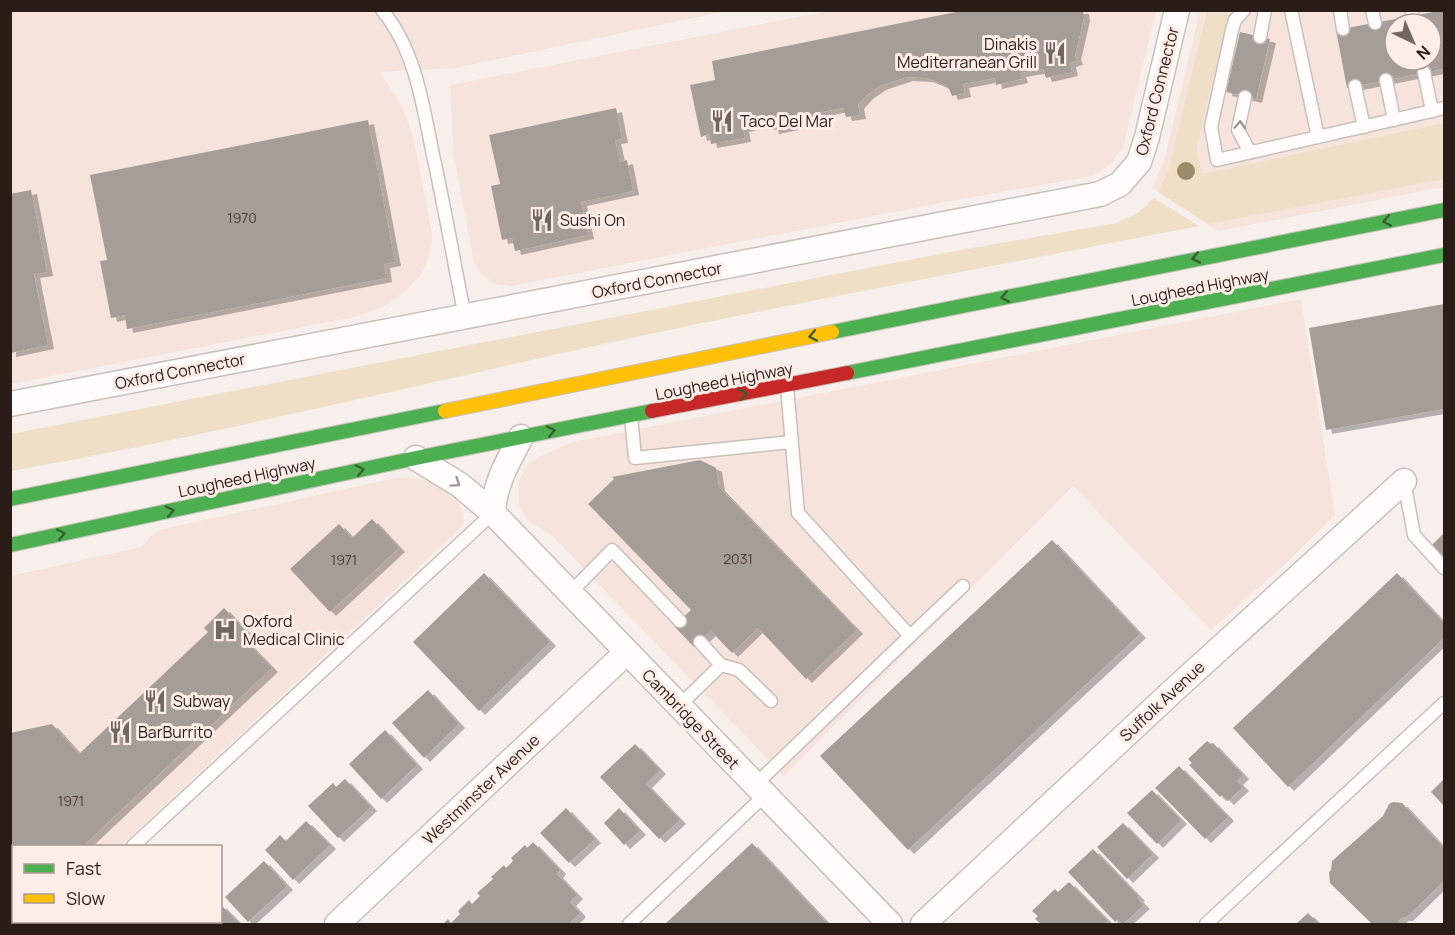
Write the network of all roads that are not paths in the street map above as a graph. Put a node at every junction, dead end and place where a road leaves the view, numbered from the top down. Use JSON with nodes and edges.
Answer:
{"nodes":[{"id":1,"x":382,"y":10,"type":"edge"},
{"id":2,"x":1177,"y":10,"type":"edge"},
{"id":3,"x":1244,"y":10,"type":"edge"},
{"id":4,"x":1265,"y":10,"type":"edge"},
{"id":5,"x":1291,"y":10,"type":"edge"},
{"id":6,"x":1340,"y":10,"type":"edge"},
{"id":7,"x":1343,"y":29,"type":"dead end"},
{"id":8,"x":1260,"y":37,"type":"dead end"},
{"id":9,"x":1424,"y":72,"type":"dead end"},
{"id":10,"x":1386,"y":80,"type":"dead end"},
{"id":11,"x":1355,"y":86,"type":"dead end"},
{"id":12,"x":1245,"y":96,"type":"dead end"},
{"id":13,"x":1438,"y":110,"type":"edge"},
{"id":14,"x":1394,"y":120,"type":"junction"},
{"id":15,"x":1364,"y":127,"type":"junction"},
{"id":16,"x":1318,"y":137,"type":"junction"},
{"id":17,"x":1250,"y":152,"type":"junction"},
{"id":18,"x":1444,"y":210,"type":"edge"},
{"id":19,"x":1444,"y":255,"type":"edge"},
{"id":20,"x":465,"y":317,"type":"junction"},
{"id":21,"x":787,"y":386,"type":"junction"},
{"id":22,"x":10,"y":404,"type":"edge"},
{"id":23,"x":631,"y":416,"type":"junction"},
{"id":24,"x":521,"y":437,"type":"junction"},
{"id":25,"x":791,"y":442,"type":"junction"},
{"id":26,"x":416,"y":458,"type":"junction"},
{"id":27,"x":1404,"y":481,"type":"joint"},
{"id":28,"x":10,"y":499,"type":"edge"},
{"id":29,"x":493,"y":513,"type":"junction"},
{"id":30,"x":10,"y":545,"type":"edge"},
{"id":31,"x":1444,"y":568,"type":"edge"},
{"id":32,"x":963,"y":586,"type":"dead end"},
{"id":33,"x":569,"y":594,"type":"junction"},
{"id":34,"x":680,"y":621,"type":"dead end"},
{"id":35,"x":910,"y":636,"type":"junction"},
{"id":36,"x":700,"y":642,"type":"dead end"},
{"id":37,"x":626,"y":653,"type":"junction"},
{"id":38,"x":722,"y":665,"type":"junction"},
{"id":39,"x":771,"y":702,"type":"dead end"},
{"id":40,"x":1444,"y":704,"type":"edge"},
{"id":41,"x":679,"y":706,"type":"junction"},
{"id":42,"x":760,"y":790,"type":"junction"},
{"id":43,"x":134,"y":845,"type":"edge"},
{"id":44,"x":337,"y":924,"type":"edge"},
{"id":45,"x":629,"y":924,"type":"edge"},
{"id":46,"x":890,"y":924,"type":"edge"},
{"id":47,"x":923,"y":924,"type":"edge"},
{"id":48,"x":1206,"y":924,"type":"edge"}],
"edges":[{"from":1,"to":20,"type":"lane"},
{"from":2,"to":20,"type":"street","name":"Oxford Connector"},
{"from":3,"to":17,"type":"lane"},
{"from":4,"to":8,"type":"lane"},
{"from":5,"to":16,"type":"lane"},
{"from":6,"to":7,"type":"lane"},
{"from":9,"to":13,"type":"lane"},
{"from":10,"to":14,"type":"lane"},
{"from":11,"to":15,"type":"lane"},
{"from":17,"to":12,"type":"lane","one_way":true},
{"from":13,"to":14,"type":"lane"},
{"from":14,"to":15,"type":"lane"},
{"from":15,"to":16,"type":"lane"},
{"from":16,"to":17,"type":"lane"},
{"from":18,"to":28,"type":"main road","name":"Lougheed Highway","one_way":true},
{"from":19,"to":21,"type":"main road","name":"Lougheed Highway"},
{"from":20,"to":22,"type":"street","name":"Oxford Connector"},
{"from":23,"to":21,"type":"main road","name":"Lougheed Highway","one_way":true},
{"from":21,"to":25,"type":"lane"},
{"from":24,"to":23,"type":"main road","name":"Lougheed Highway","one_way":true},
{"from":23,"to":25,"type":"lane"},
{"from":24,"to":26,"type":"main road","name":"Lougheed Highway"},
{"from":24,"to":29,"type":"street"},
{"from":25,"to":35,"type":"lane"},
{"from":26,"to":29,"type":"street","name":"Cambridge Street","one_way":true},
{"from":30,"to":26,"type":"main road","name":"Lougheed Highway","one_way":true},
{"from":27,"to":31,"type":"lane"},
{"from":27,"to":47,"type":"street","name":"Suffolk Avenue"},
{"from":29,"to":33,"type":"street","name":"Cambridge Street"},
{"from":29,"to":43,"type":"lane"},
{"from":32,"to":35,"type":"lane"},
{"from":33,"to":34,"type":"lane"},
{"from":33,"to":37,"type":"street","name":"Cambridge Street"},
{"from":35,"to":42,"type":"lane"},
{"from":36,"to":38,"type":"lane"},
{"from":37,"to":41,"type":"street","name":"Cambridge Street"},
{"from":37,"to":44,"type":"street","name":"Westminster Avenue"},
{"from":38,"to":39,"type":"lane"},
{"from":38,"to":41,"type":"lane"},
{"from":40,"to":48,"type":"lane"},
{"from":41,"to":42,"type":"street","name":"Cambridge Street"},
{"from":42,"to":45,"type":"lane"},
{"from":42,"to":46,"type":"street","name":"Cambridge Street"}]}
